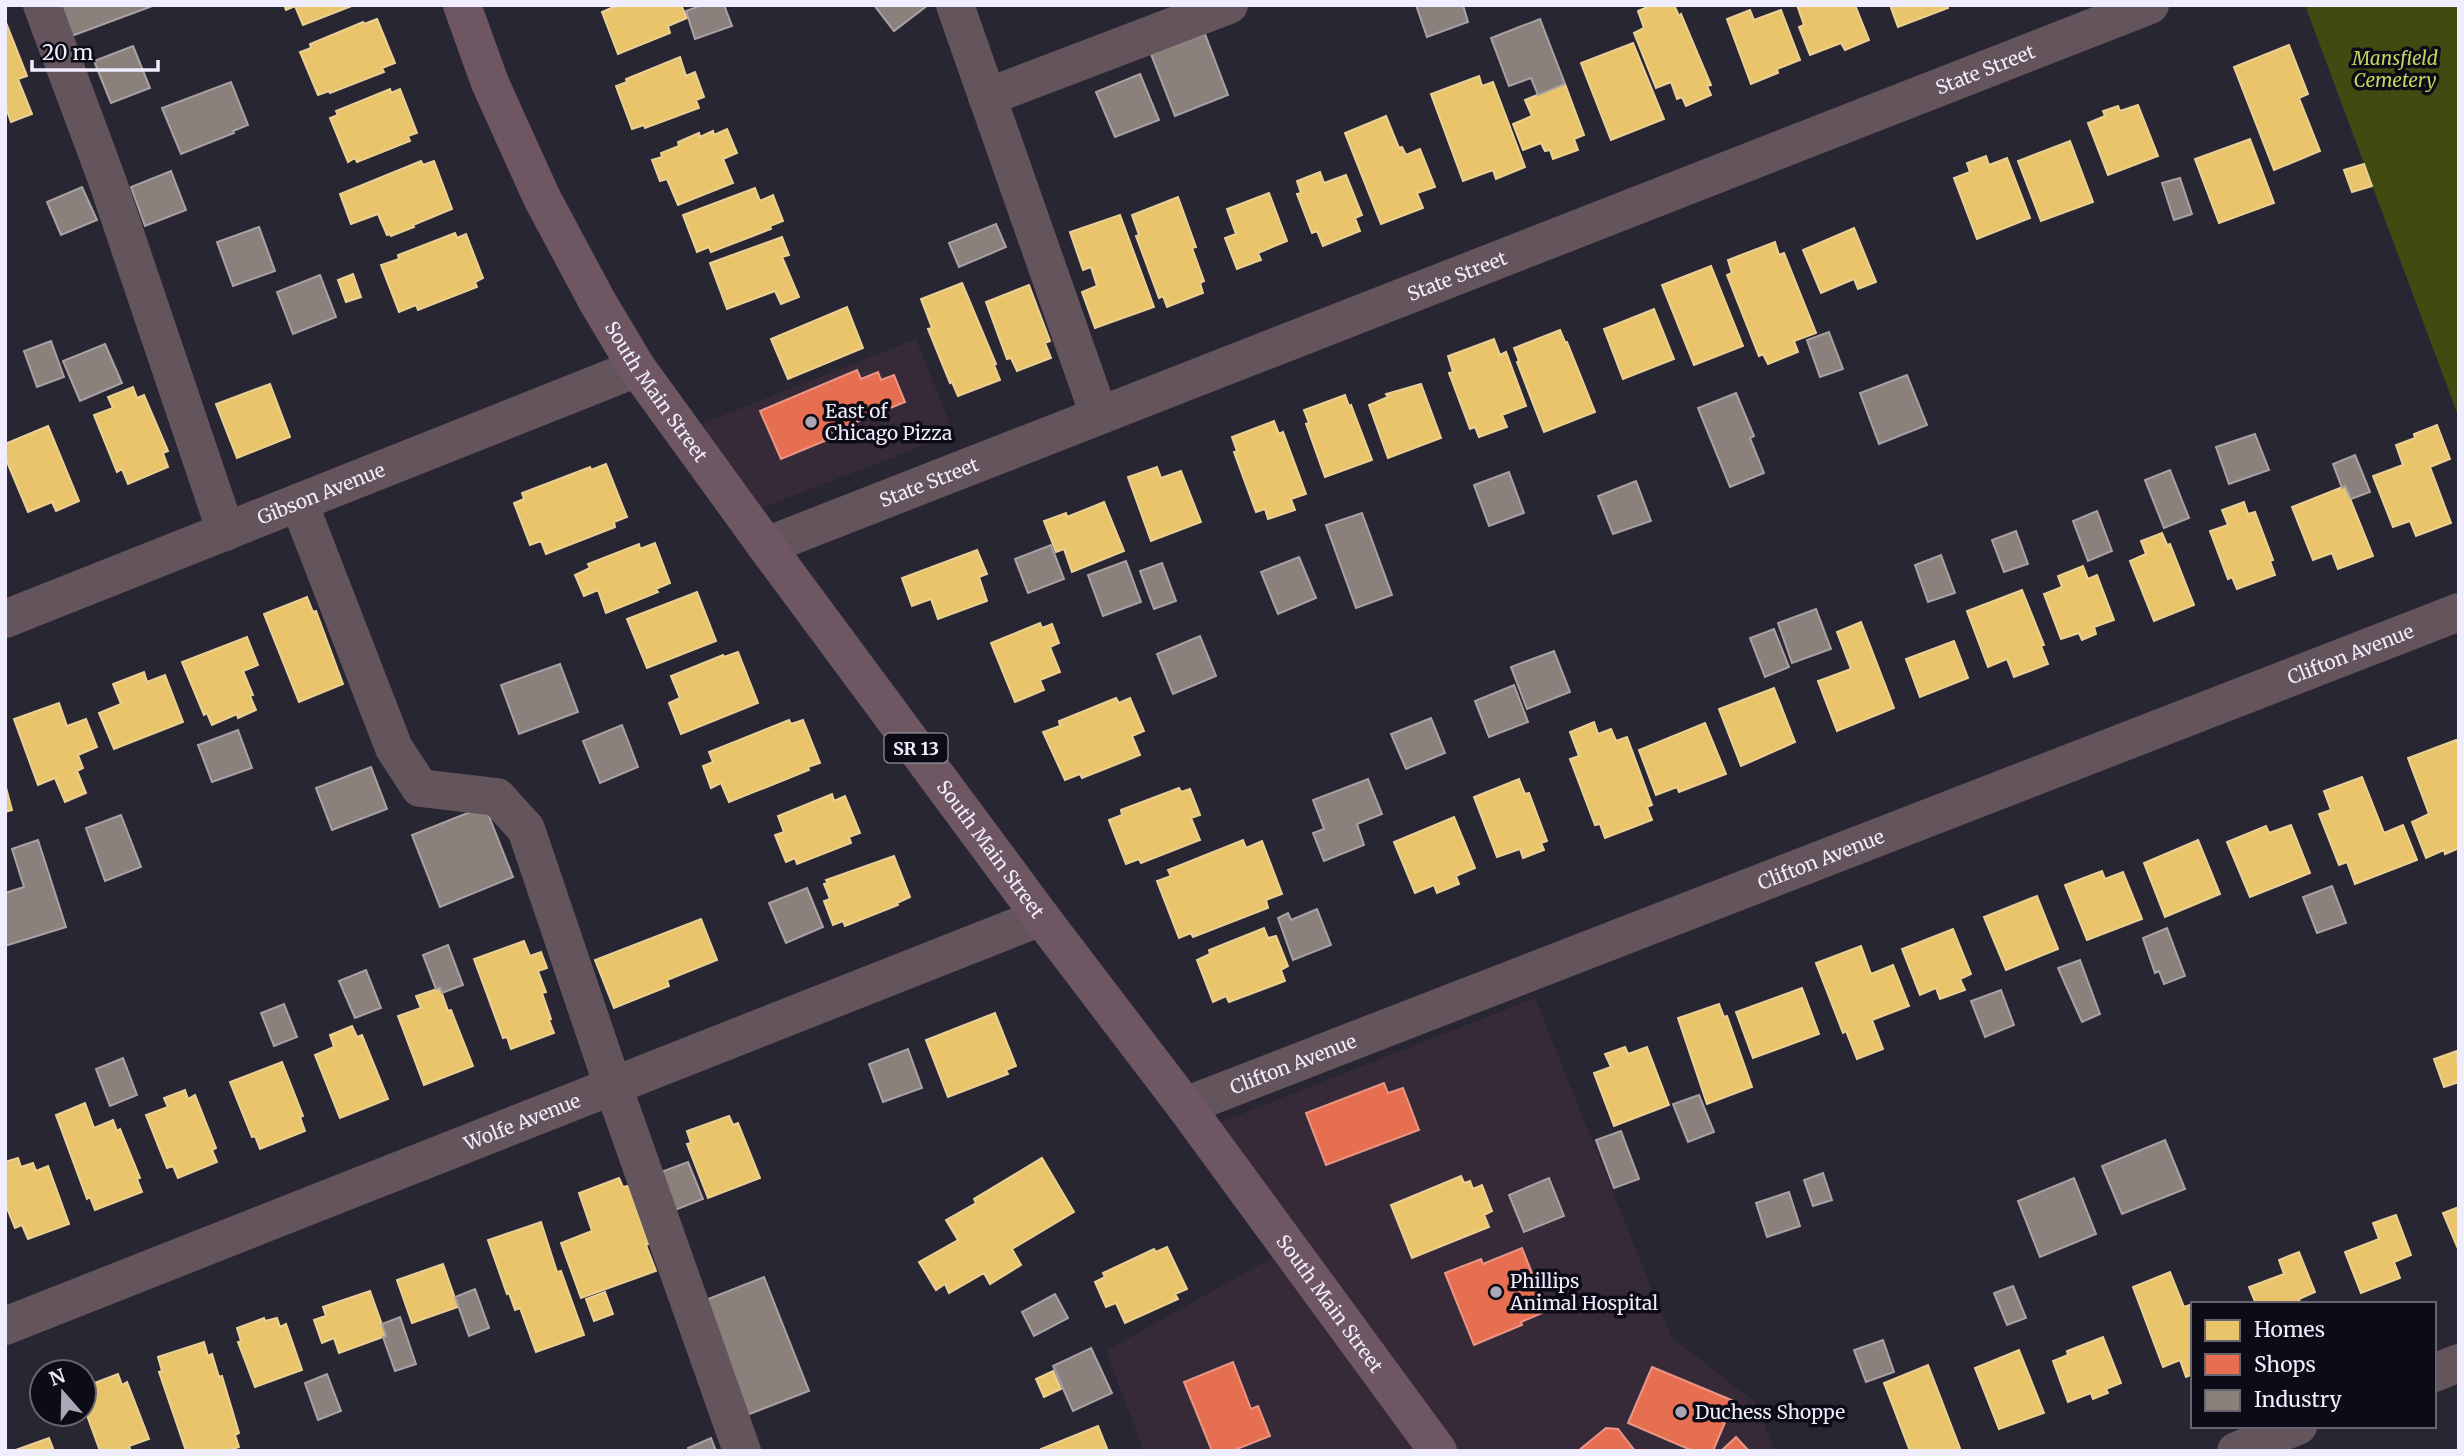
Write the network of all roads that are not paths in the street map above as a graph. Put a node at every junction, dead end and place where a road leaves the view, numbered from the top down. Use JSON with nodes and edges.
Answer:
{"nodes":[{"id":1,"x":42,"y":5,"type":"edge"},
{"id":2,"x":462,"y":5,"type":"edge"},
{"id":3,"x":955,"y":5,"type":"edge"},
{"id":4,"x":1229,"y":5,"type":"edge"},
{"id":5,"x":2150,"y":5,"type":"edge"},
{"id":6,"x":987,"y":97,"type":"junction"},
{"id":7,"x":638,"y":369,"type":"junction"},
{"id":8,"x":1099,"y":415,"type":"junction"},
{"id":9,"x":299,"y":503,"type":"junction"},
{"id":10,"x":226,"y":532,"type":"junction"},
{"id":11,"x":766,"y":546,"type":"junction"},
{"id":12,"x":2459,"y":612,"type":"edge"},
{"id":13,"x":5,"y":619,"type":"edge"},
{"id":14,"x":1041,"y":917,"type":"junction"},
{"id":15,"x":613,"y":1086,"type":"junction"},
{"id":16,"x":1185,"y":1106,"type":"junction"},
{"id":17,"x":5,"y":1326,"type":"edge"},
{"id":18,"x":2459,"y":1363,"type":"edge"},
{"id":19,"x":2436,"y":1372,"type":"edge"},
{"id":20,"x":2293,"y":1428,"type":"edge"},
{"id":21,"x":742,"y":1451,"type":"edge"},
{"id":22,"x":1438,"y":1451,"type":"edge"},
{"id":23,"x":2236,"y":1451,"type":"edge"}],
"edges":[{"from":1,"to":10,"type":"street"},
{"from":2,"to":7,"type":"highway","name":"South Main Street","number":"SR 13"},
{"from":3,"to":6,"type":"street"},
{"from":4,"to":6,"type":"street"},
{"from":5,"to":8,"type":"street","name":"State Street"},
{"from":6,"to":8,"type":"street"},
{"from":7,"to":9,"type":"street","name":"Gibson Avenue"},
{"from":7,"to":11,"type":"highway","name":"South Main Street","number":"SR 13"},
{"from":8,"to":11,"type":"street","name":"State Street"},
{"from":9,"to":10,"type":"street","name":"Gibson Avenue"},
{"from":9,"to":15,"type":"street"},
{"from":10,"to":13,"type":"street","name":"Gibson Avenue"},
{"from":11,"to":14,"type":"highway","name":"South Main Street","number":"SR 13"},
{"from":12,"to":16,"type":"street","name":"Clifton Avenue"},
{"from":14,"to":15,"type":"street","name":"Wolfe Avenue"},
{"from":14,"to":16,"type":"highway","name":"South Main Street","number":"SR 13"},
{"from":15,"to":17,"type":"street","name":"Wolfe Avenue"},
{"from":15,"to":21,"type":"street"},
{"from":16,"to":22,"type":"highway","name":"South Main Street","number":"SR 13"},
{"from":18,"to":19,"type":"street"},
{"from":20,"to":23,"type":"street"}]}
